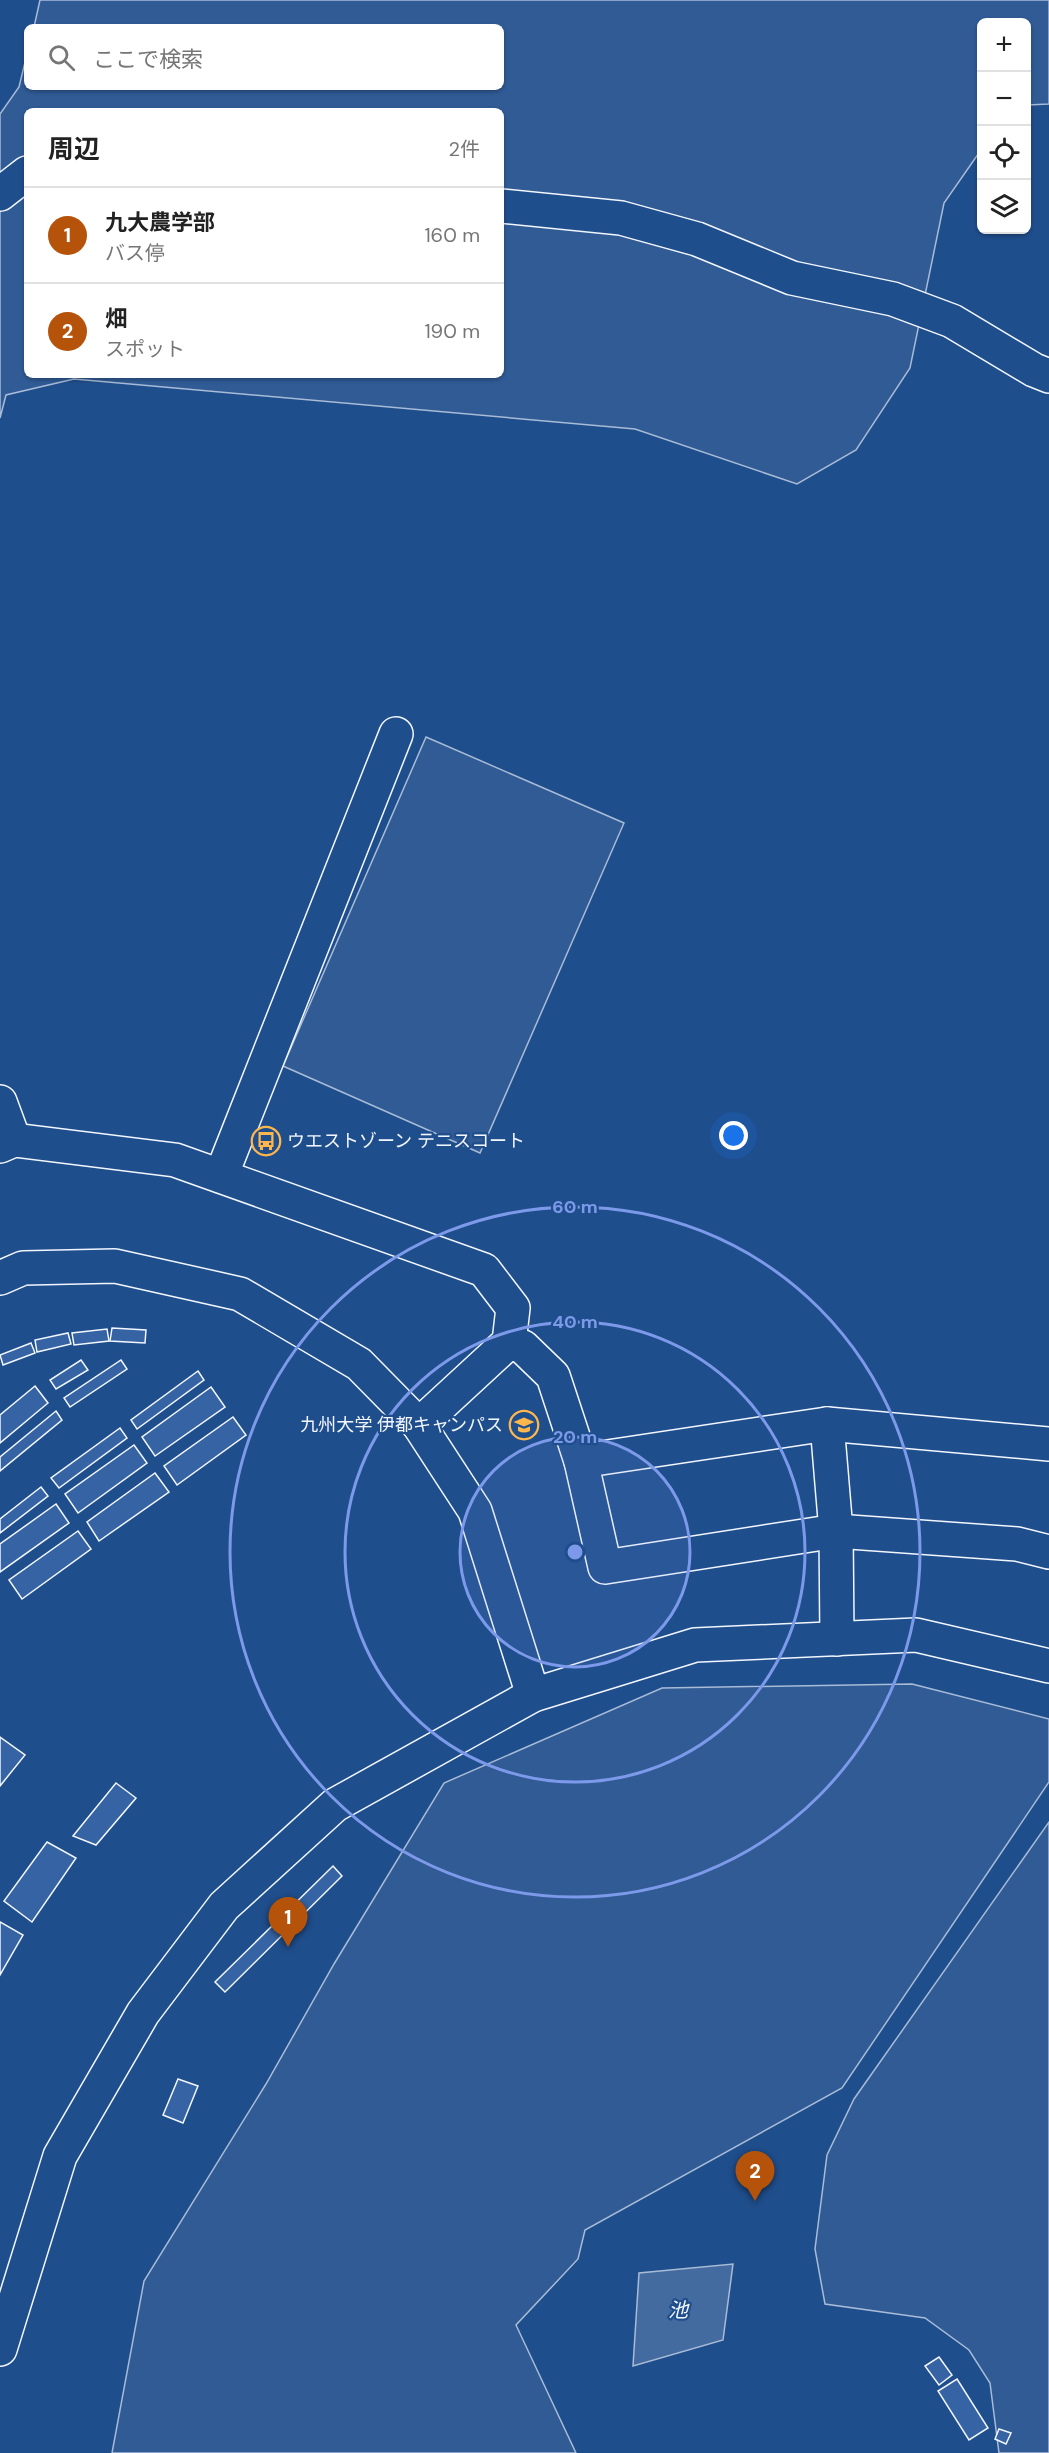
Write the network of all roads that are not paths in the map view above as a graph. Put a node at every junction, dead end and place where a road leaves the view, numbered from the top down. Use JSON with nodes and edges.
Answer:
{"nodes":[{"id":1,"x":24,"y":175,"type":"edge"},
{"id":2,"x":0,"y":194,"type":"edge"},
{"id":3,"x":504,"y":206,"type":"edge"},
{"id":4,"x":1049,"y":376,"type":"edge"},
{"id":5,"x":396,"y":734,"type":"dead end"},
{"id":6,"x":0,"y":1102,"type":"edge"},
{"id":7,"x":7,"y":1143,"type":"edge"},
{"id":8,"x":221,"y":1176,"type":"junction"},
{"id":9,"x":0,"y":1278,"type":"edge"},
{"id":10,"x":509,"y":1342,"type":"junction"},
{"id":11,"x":827,"y":1424,"type":"junction"},
{"id":12,"x":419,"y":1425,"type":"junction"},
{"id":13,"x":1049,"y":1444,"type":"edge"},
{"id":14,"x":581,"y":1461,"type":"junction"},
{"id":15,"x":836,"y":1531,"type":"junction"},
{"id":16,"x":1049,"y":1552,"type":"edge"},
{"id":17,"x":837,"y":1639,"type":"junction"},
{"id":18,"x":1049,"y":1666,"type":"edge"},
{"id":19,"x":533,"y":1695,"type":"junction"},
{"id":20,"x":0,"y":2349,"type":"edge"}],
"edges":[{"from":1,"to":2,"type":"street"},
{"from":3,"to":4,"type":"street"},
{"from":5,"to":8,"type":"street"},
{"from":6,"to":7,"type":"street"},
{"from":7,"to":8,"type":"street"},
{"from":8,"to":10,"type":"street"},
{"from":9,"to":12,"type":"street"},
{"from":10,"to":12,"type":"street"},
{"from":10,"to":14,"type":"street"},
{"from":11,"to":13,"type":"street"},
{"from":11,"to":14,"type":"street"},
{"from":11,"to":15,"type":"street"},
{"from":12,"to":19,"type":"street"},
{"from":14,"to":15,"type":"street"},
{"from":15,"to":16,"type":"street"},
{"from":15,"to":17,"type":"street"},
{"from":17,"to":18,"type":"street"},
{"from":17,"to":19,"type":"street"},
{"from":19,"to":20,"type":"street"}]}
